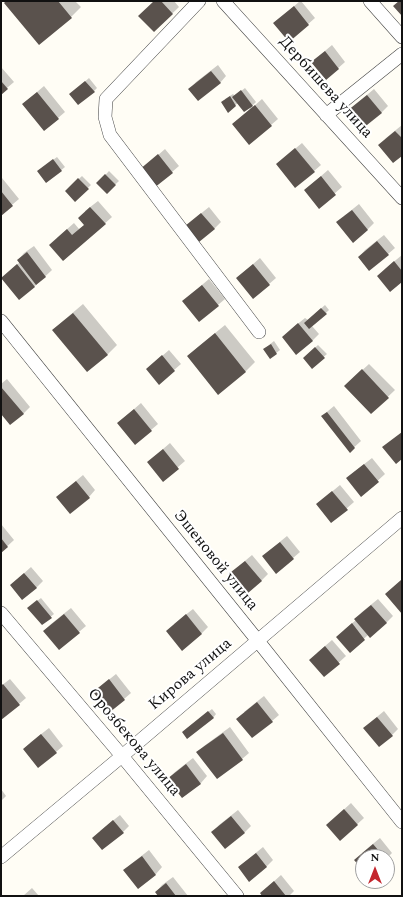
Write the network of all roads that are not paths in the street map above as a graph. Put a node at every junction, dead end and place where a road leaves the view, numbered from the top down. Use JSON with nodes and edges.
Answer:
{"nodes":[{"id":1,"x":199,"y":1,"type":"edge"},
{"id":2,"x":223,"y":1,"type":"edge"},
{"id":3,"x":370,"y":1,"type":"edge"},
{"id":4,"x":402,"y":37,"type":"edge"},
{"id":5,"x":402,"y":54,"type":"edge"},
{"id":6,"x":326,"y":114,"type":"junction"},
{"id":7,"x":402,"y":198,"type":"edge"},
{"id":8,"x":1,"y":322,"type":"edge"},
{"id":9,"x":259,"y":332,"type":"dead end"},
{"id":10,"x":402,"y":518,"type":"edge"},
{"id":11,"x":1,"y":613,"type":"edge"},
{"id":12,"x":258,"y":641,"type":"junction"},
{"id":13,"x":122,"y":756,"type":"junction"},
{"id":14,"x":402,"y":822,"type":"edge"},
{"id":15,"x":1,"y":857,"type":"edge"},
{"id":16,"x":237,"y":896,"type":"edge"}],
"edges":[{"from":1,"to":9,"type":"street"},
{"from":2,"to":6,"type":"street","name":"Дербишева улица"},
{"from":3,"to":4,"type":"street"},
{"from":5,"to":6,"type":"street"},
{"from":6,"to":7,"type":"street","name":"Дербишева улица"},
{"from":8,"to":12,"type":"street","name":"Эшеновой улица"},
{"from":10,"to":12,"type":"street","name":"Кирова улица"},
{"from":11,"to":13,"type":"street","name":"Орозбекова улица"},
{"from":12,"to":13,"type":"street","name":"Кирова улица"},
{"from":12,"to":14,"type":"street","name":"Эшеновой улица"},
{"from":13,"to":15,"type":"street","name":"Кирова улица"},
{"from":13,"to":16,"type":"street","name":"Орозбекова улица"}]}
